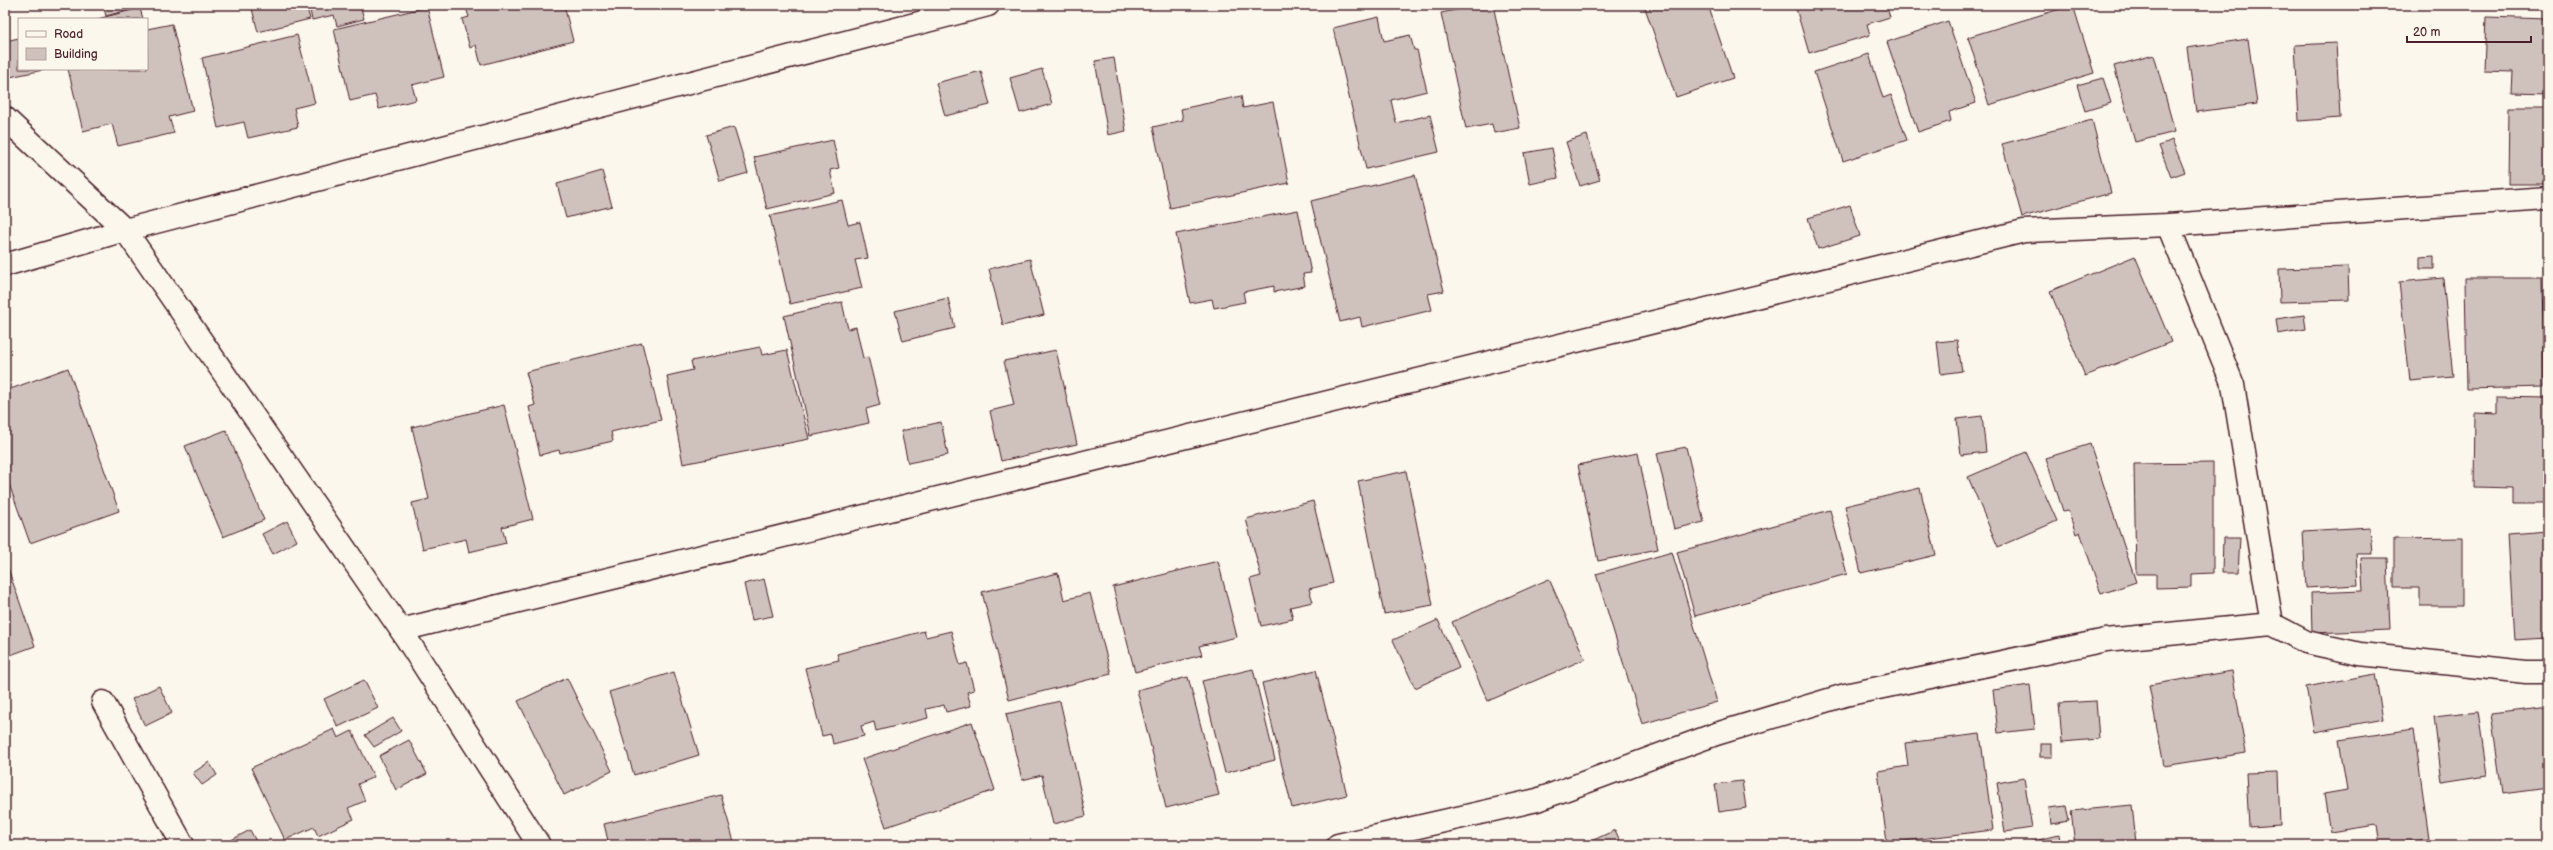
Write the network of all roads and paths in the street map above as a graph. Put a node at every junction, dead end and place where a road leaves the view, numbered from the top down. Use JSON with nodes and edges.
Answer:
{"nodes":[{"id":1,"x":988,"y":5,"type":"edge"},
{"id":2,"x":5,"y":118,"type":"edge"},
{"id":3,"x":2548,"y":198,"type":"edge"},
{"id":4,"x":2168,"y":225,"type":"junction"},
{"id":5,"x":125,"y":230,"type":"junction"},
{"id":6,"x":5,"y":265,"type":"edge"},
{"id":7,"x":2272,"y":624,"type":"junction"},
{"id":8,"x":401,"y":630,"type":"junction"},
{"id":9,"x":2548,"y":672,"type":"edge"},
{"id":10,"x":103,"y":702,"type":"dead end"},
{"id":11,"x":183,"y":845,"type":"edge"},
{"id":12,"x":539,"y":845,"type":"edge"},
{"id":13,"x":1338,"y":845,"type":"edge"}],
"edges":[{"from":1,"to":5,"type":"street"},
{"from":2,"to":5,"type":"street"},
{"from":3,"to":4,"type":"street"},
{"from":4,"to":7,"type":"street"},
{"from":4,"to":8,"type":"street"},
{"from":5,"to":6,"type":"street"},
{"from":5,"to":8,"type":"street"},
{"from":7,"to":9,"type":"street"},
{"from":7,"to":13,"type":"street"},
{"from":8,"to":12,"type":"street"},
{"from":10,"to":11,"type":"street"}]}
